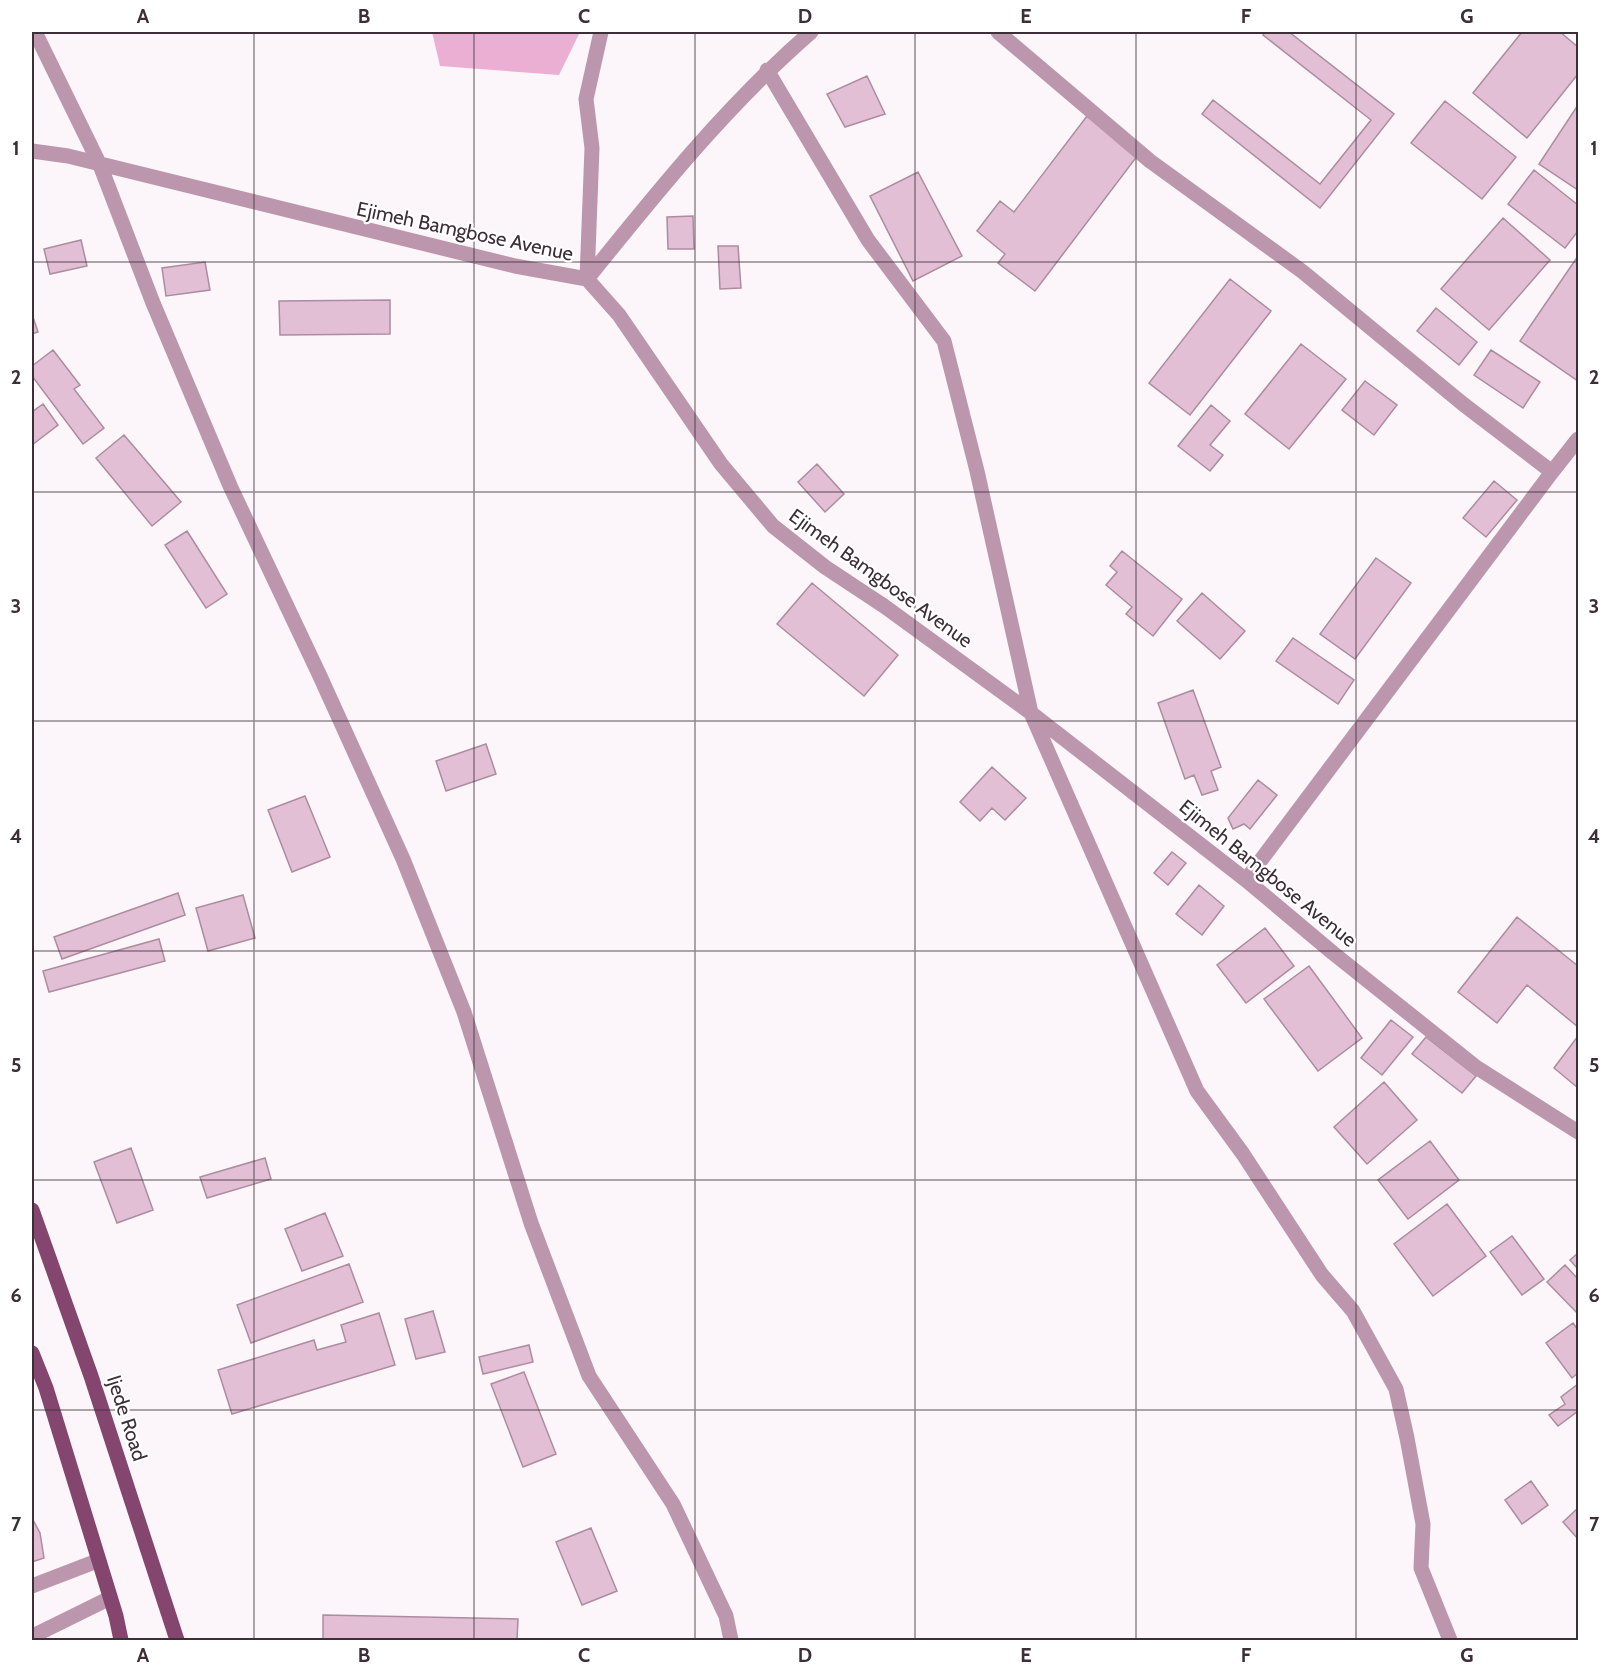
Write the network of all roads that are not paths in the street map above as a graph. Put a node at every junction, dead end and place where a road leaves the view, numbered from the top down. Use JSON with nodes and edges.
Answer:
{"nodes":[{"id":1,"x":35,"y":32,"type":"edge"},
{"id":2,"x":601,"y":32,"type":"edge"},
{"id":3,"x":811,"y":32,"type":"edge"},
{"id":4,"x":999,"y":32,"type":"edge"},
{"id":5,"x":767,"y":70,"type":"junction"},
{"id":6,"x":32,"y":151,"type":"edge"},
{"id":7,"x":100,"y":165,"type":"junction"},
{"id":8,"x":587,"y":279,"type":"junction"},
{"id":9,"x":1578,"y":439,"type":"edge"},
{"id":10,"x":1552,"y":472,"type":"junction"},
{"id":11,"x":1031,"y":713,"type":"junction"},
{"id":12,"x":1246,"y":880,"type":"junction"},
{"id":13,"x":1578,"y":1132,"type":"edge"},
{"id":14,"x":32,"y":1210,"type":"edge"},
{"id":15,"x":32,"y":1353,"type":"edge"},
{"id":16,"x":98,"y":1561,"type":"junction"},
{"id":17,"x":32,"y":1586,"type":"edge"},
{"id":18,"x":110,"y":1598,"type":"junction"},
{"id":19,"x":32,"y":1640,"type":"edge"},
{"id":20,"x":122,"y":1641,"type":"edge"},
{"id":21,"x":177,"y":1641,"type":"edge"},
{"id":22,"x":731,"y":1641,"type":"edge"},
{"id":23,"x":1450,"y":1641,"type":"edge"}],
"edges":[{"from":1,"to":7,"type":"street"},
{"from":2,"to":8,"type":"street"},
{"from":3,"to":5,"type":"street"},
{"from":4,"to":10,"type":"street"},
{"from":5,"to":8,"type":"street"},
{"from":5,"to":11,"type":"street"},
{"from":6,"to":7,"type":"street","name":"Ejimeh Bamgbose Avenue"},
{"from":7,"to":8,"type":"street","name":"Ejimeh Bamgbose Avenue"},
{"from":7,"to":22,"type":"street"},
{"from":8,"to":11,"type":"street","name":"Ejimeh Bamgbose Avenue"},
{"from":9,"to":10,"type":"street"},
{"from":10,"to":12,"type":"street"},
{"from":11,"to":12,"type":"street","name":"Ejimeh Bamgbose Avenue"},
{"from":11,"to":23,"type":"street"},
{"from":12,"to":13,"type":"street","name":"Ejimeh Bamgbose Avenue"},
{"from":14,"to":21,"type":"main road","name":"Ijede Road"},
{"from":15,"to":16,"type":"main road"},
{"from":16,"to":17,"type":"street"},
{"from":16,"to":18,"type":"main road"},
{"from":18,"to":19,"type":"street"},
{"from":18,"to":20,"type":"main road"}]}
